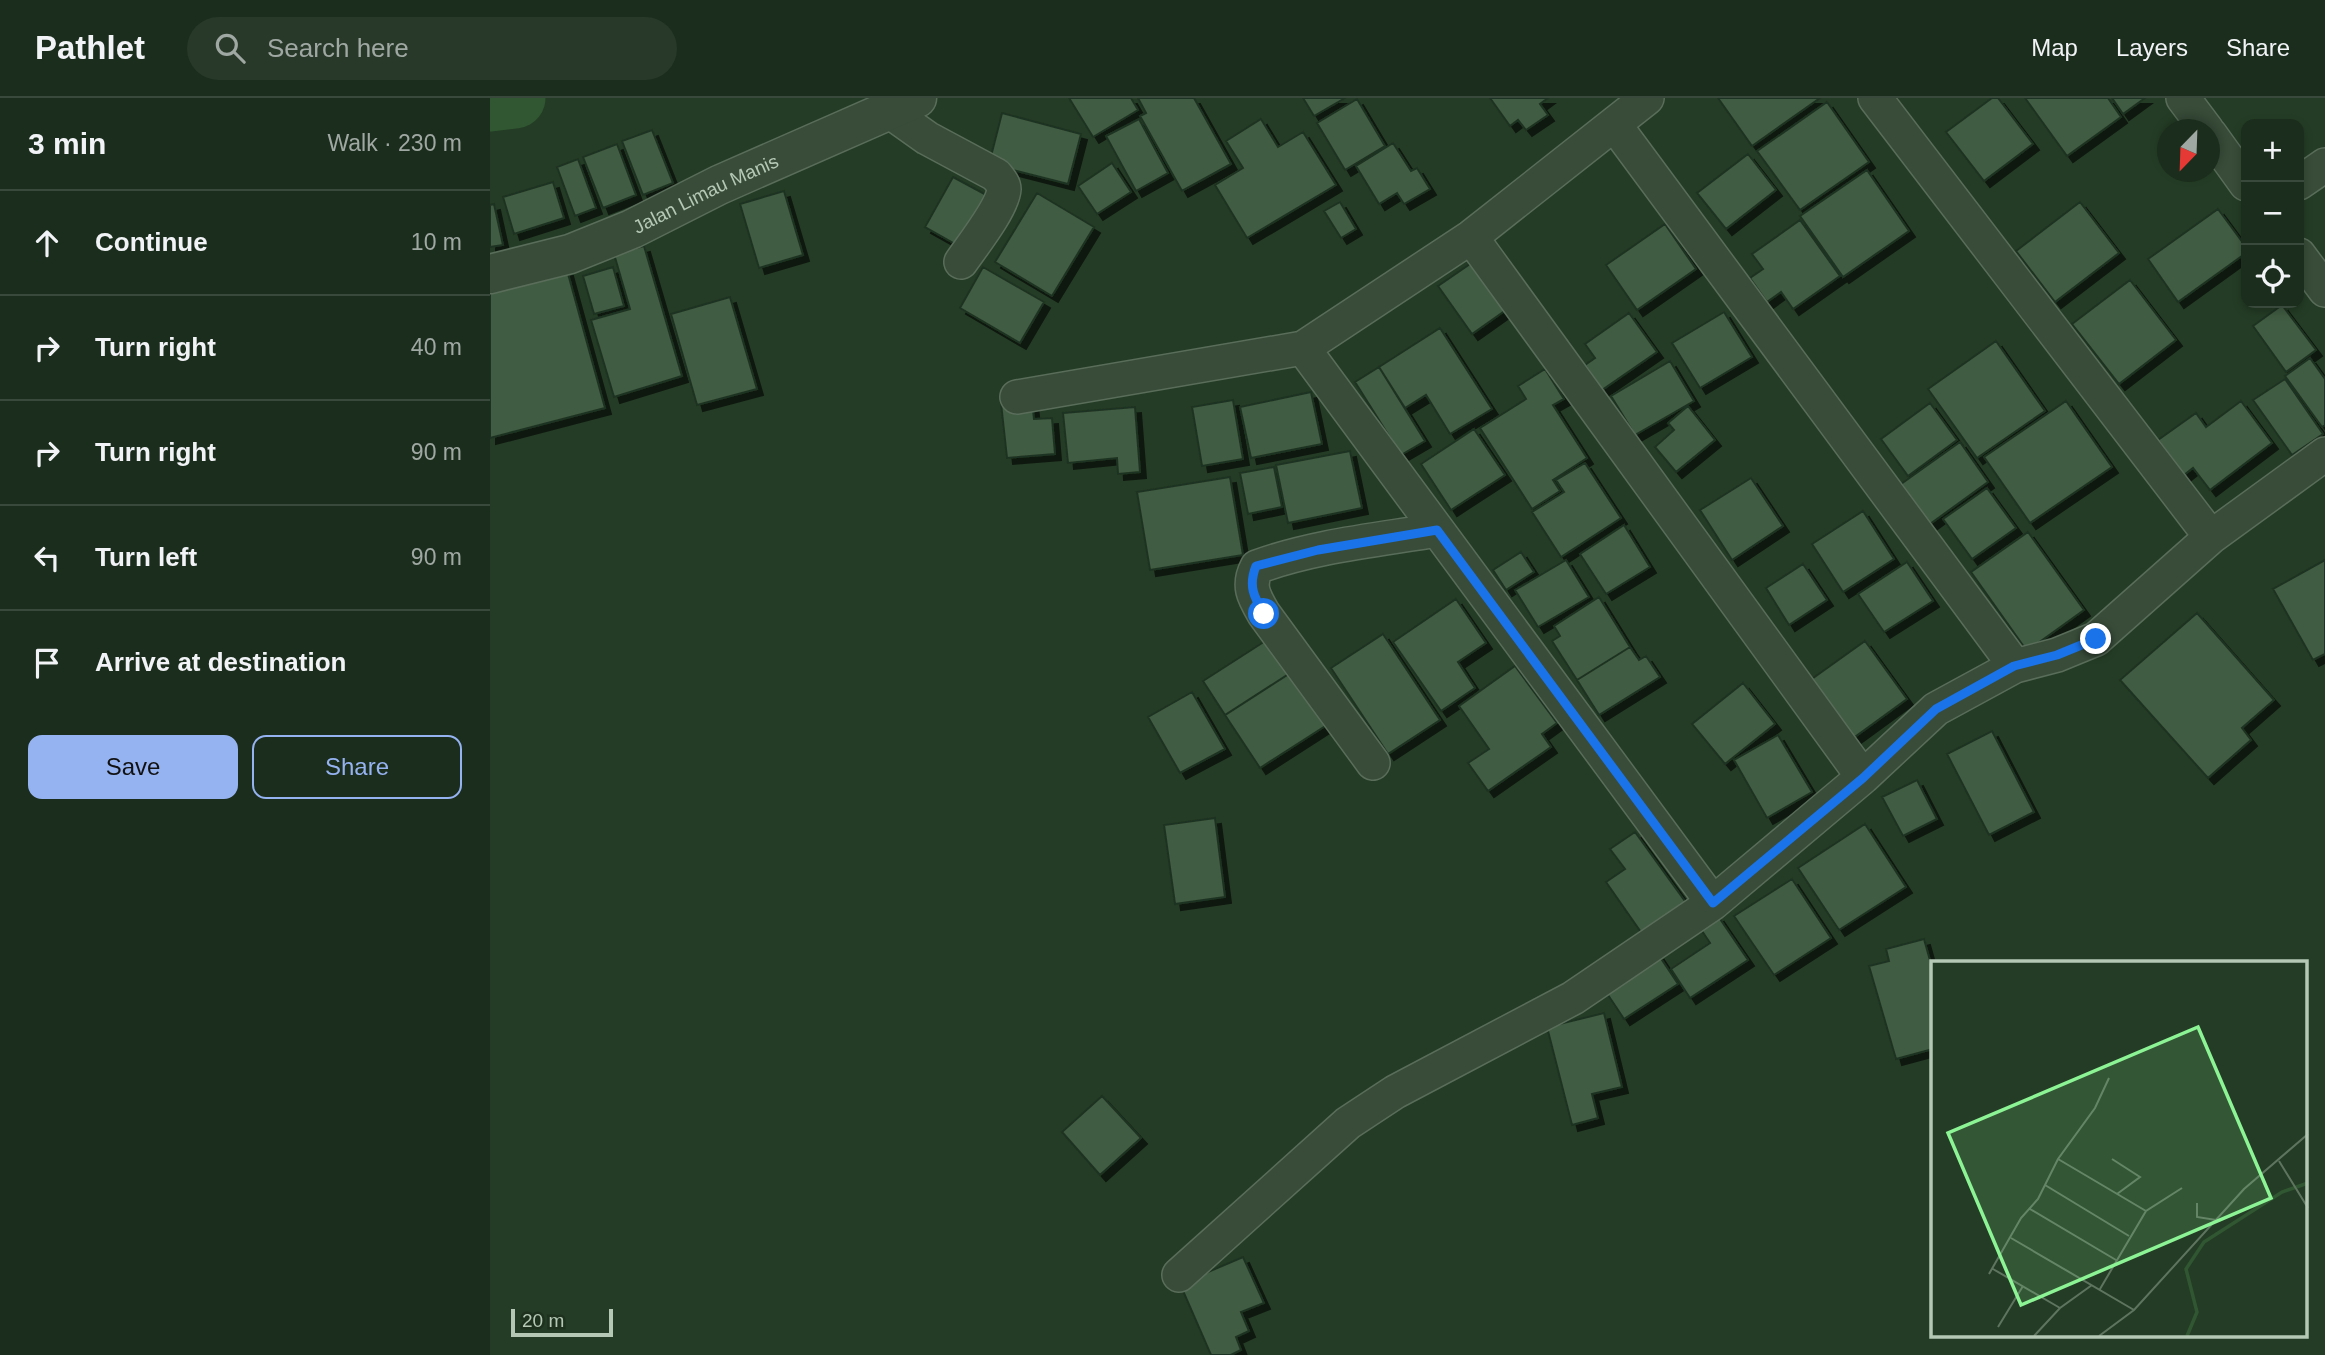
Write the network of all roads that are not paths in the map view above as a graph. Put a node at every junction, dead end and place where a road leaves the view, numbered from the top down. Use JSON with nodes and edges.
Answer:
{"nodes":[{"id":1,"x":1647,"y":98,"type":"edge"},
{"id":2,"x":1875,"y":98,"type":"edge"},
{"id":3,"x":2183,"y":98,"type":"edge"},
{"id":4,"x":903,"y":105,"type":"edge"},
{"id":5,"x":2198,"y":119,"type":"edge"},
{"id":6,"x":1614,"y":124,"type":"junction"},
{"id":7,"x":2220,"y":148,"type":"edge"},
{"id":8,"x":2325,"y":164,"type":"edge"},
{"id":9,"x":2245,"y":182,"type":"edge"},
{"id":10,"x":2300,"y":182,"type":"edge"},
{"id":11,"x":1471,"y":237,"type":"junction"},
{"id":12,"x":961,"y":262,"type":"dead end"},
{"id":13,"x":2304,"y":262,"type":"edge"},
{"id":14,"x":490,"y":274,"type":"edge"},
{"id":15,"x":2325,"y":290,"type":"edge"},
{"id":16,"x":1303,"y":348,"type":"junction"},
{"id":17,"x":1017,"y":397,"type":"dead end"},
{"id":18,"x":2325,"y":454,"type":"edge"},
{"id":19,"x":1437,"y":530,"type":"junction"},
{"id":20,"x":2211,"y":537,"type":"junction"},
{"id":21,"x":2014,"y":666,"type":"junction"},
{"id":22,"x":1373,"y":763,"type":"dead end"},
{"id":23,"x":1863,"y":778,"type":"junction"},
{"id":24,"x":1713,"y":903,"type":"junction"},
{"id":25,"x":1179,"y":1275,"type":"dead end"}],
"edges":[{"from":1,"to":6,"type":"street"},
{"from":2,"to":20,"type":"street"},
{"from":3,"to":5,"type":"street"},
{"from":4,"to":12,"type":"street"},
{"from":4,"to":14,"type":"street","name":"Jalan Limau Manis"},
{"from":6,"to":11,"type":"street"},
{"from":6,"to":21,"type":"street"},
{"from":7,"to":9,"type":"street"},
{"from":8,"to":10,"type":"street"},
{"from":11,"to":16,"type":"street"},
{"from":11,"to":23,"type":"street"},
{"from":13,"to":15,"type":"street"},
{"from":16,"to":17,"type":"street"},
{"from":16,"to":19,"type":"street"},
{"from":18,"to":20,"type":"street"},
{"from":19,"to":22,"type":"street"},
{"from":19,"to":24,"type":"street"},
{"from":20,"to":21,"type":"street"},
{"from":21,"to":23,"type":"street"},
{"from":23,"to":24,"type":"street"},
{"from":24,"to":25,"type":"street"}]}
